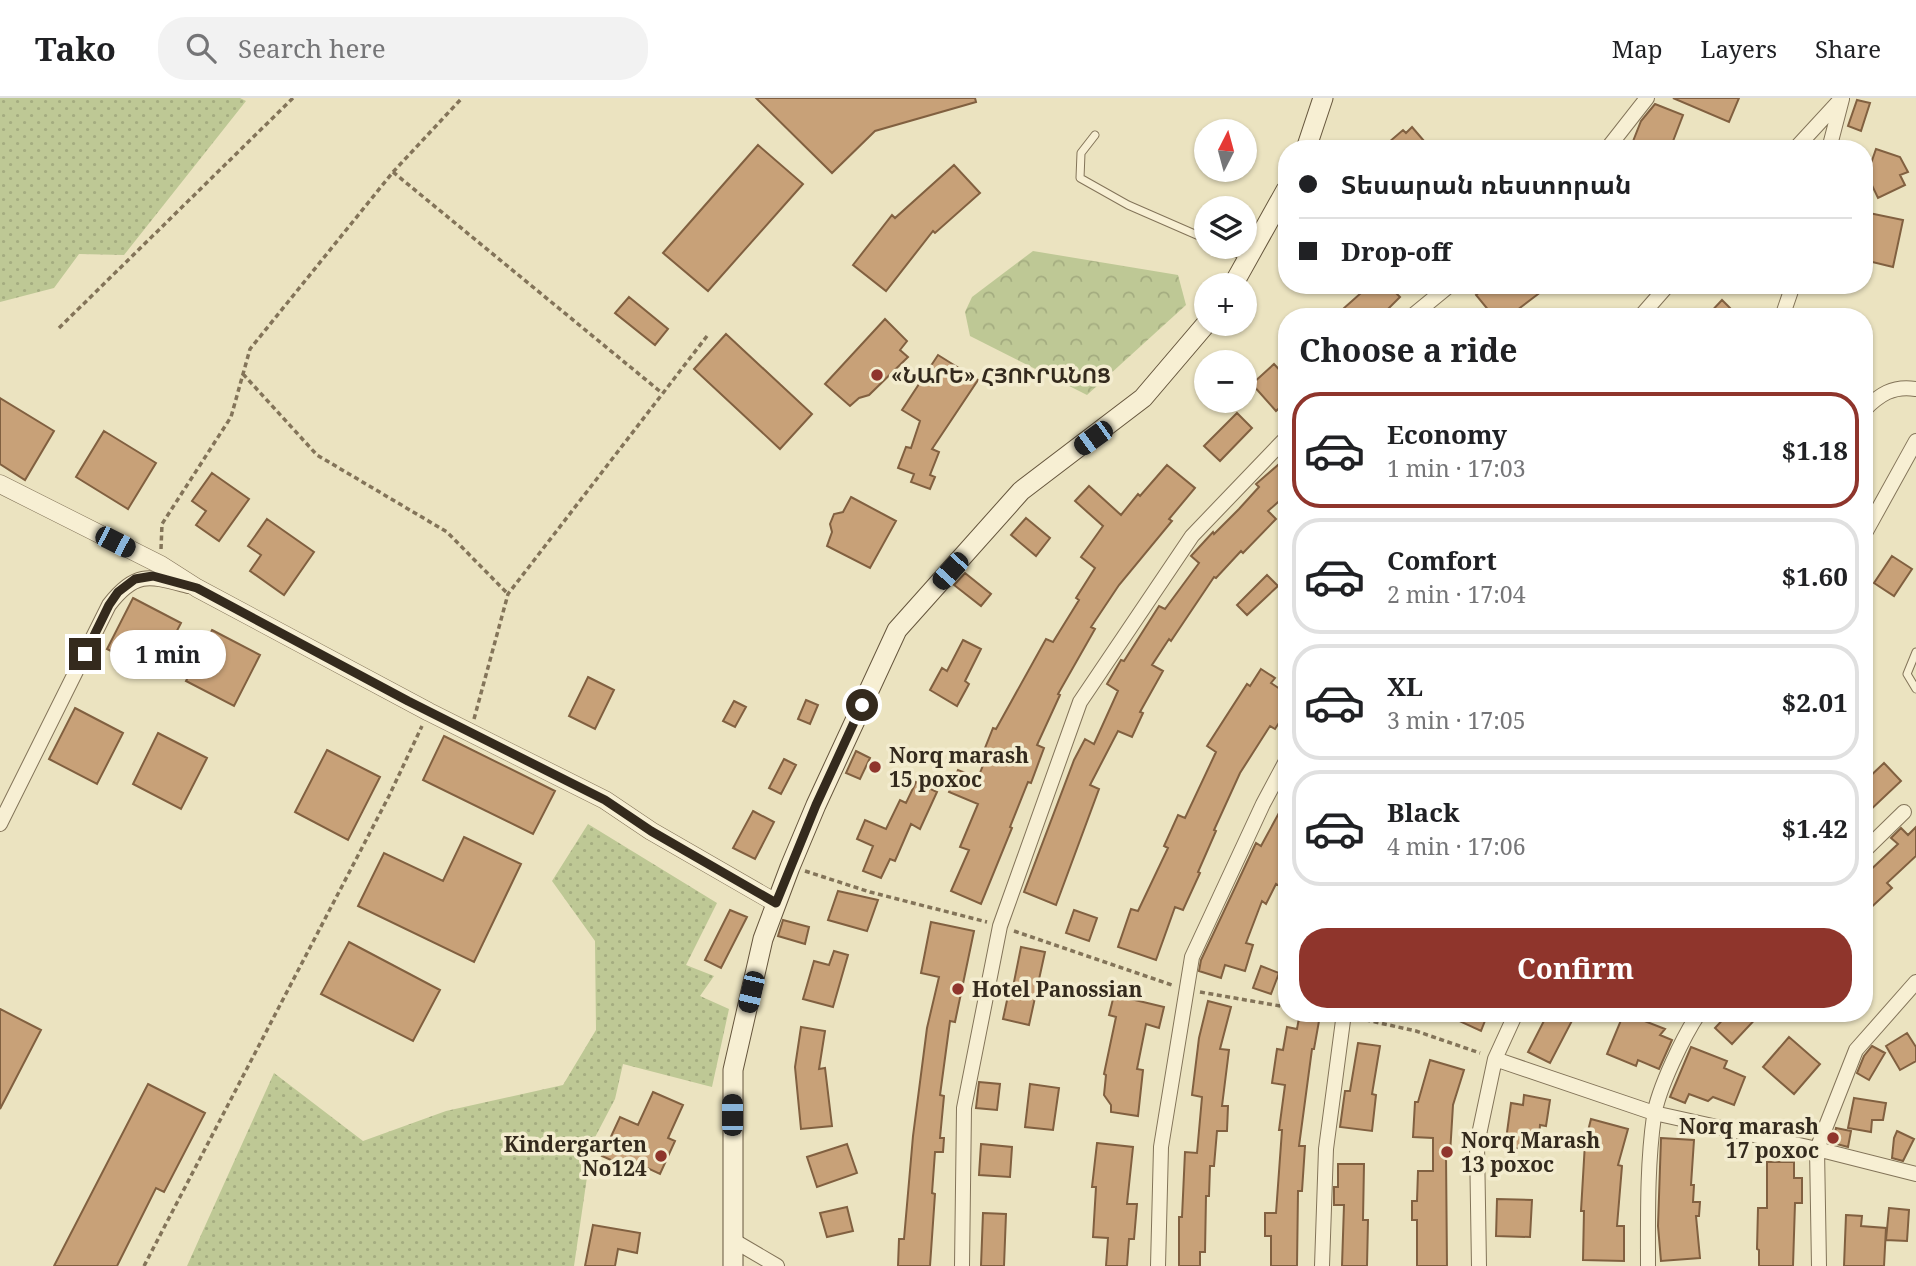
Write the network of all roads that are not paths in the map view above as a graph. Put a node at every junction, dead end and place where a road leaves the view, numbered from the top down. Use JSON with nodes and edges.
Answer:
{"nodes":[{"id":1,"x":1323,"y":98,"type":"edge"},
{"id":2,"x":1647,"y":98,"type":"edge"},
{"id":3,"x":1842,"y":98,"type":"edge"},
{"id":4,"x":1095,"y":135,"type":"dead end"},
{"id":5,"x":1309,"y":140,"type":"edge"},
{"id":6,"x":1614,"y":140,"type":"edge"},
{"id":7,"x":1803,"y":140,"type":"edge"},
{"id":8,"x":1831,"y":140,"type":"edge"},
{"id":9,"x":1278,"y":204,"type":"edge"},
{"id":10,"x":1194,"y":234,"type":"edge"},
{"id":11,"x":1257,"y":242,"type":"edge"},
{"id":12,"x":1439,"y":294,"type":"edge"},
{"id":13,"x":1660,"y":294,"type":"edge"},
{"id":14,"x":1421,"y":308,"type":"edge"},
{"id":15,"x":1648,"y":308,"type":"edge"},
{"id":16,"x":1196,"y":336,"type":"edge"},
{"id":17,"x":1916,"y":389,"type":"edge"},
{"id":18,"x":1873,"y":401,"type":"edge"},
{"id":19,"x":1916,"y":440,"type":"edge"},
{"id":20,"x":1278,"y":446,"type":"edge"},
{"id":21,"x":0,"y":484,"type":"edge"},
{"id":22,"x":1873,"y":517,"type":"edge"},
{"id":23,"x":197,"y":588,"type":"junction"},
{"id":24,"x":1916,"y":652,"type":"edge"},
{"id":25,"x":1916,"y":689,"type":"edge"},
{"id":26,"x":1278,"y":776,"type":"edge"},
{"id":27,"x":1904,"y":812,"type":"dead end"},
{"id":28,"x":0,"y":824,"type":"edge"},
{"id":29,"x":1873,"y":842,"type":"edge"},
{"id":30,"x":776,"y":903,"type":"junction"},
{"id":31,"x":1916,"y":982,"type":"edge"},
{"id":32,"x":1343,"y":1022,"type":"edge"},
{"id":33,"x":1512,"y":1022,"type":"edge"},
{"id":34,"x":1693,"y":1022,"type":"edge"},
{"id":35,"x":1495,"y":1059,"type":"junction"},
{"id":36,"x":1654,"y":1113,"type":"junction"},
{"id":37,"x":1817,"y":1149,"type":"junction"},
{"id":38,"x":1916,"y":1174,"type":"edge"},
{"id":39,"x":731,"y":1238,"type":"junction"},
{"id":40,"x":733,"y":1266,"type":"edge"},
{"id":41,"x":777,"y":1266,"type":"edge"},
{"id":42,"x":962,"y":1266,"type":"edge"},
{"id":43,"x":1158,"y":1266,"type":"edge"},
{"id":44,"x":1322,"y":1266,"type":"edge"},
{"id":45,"x":1479,"y":1266,"type":"edge"},
{"id":46,"x":1648,"y":1266,"type":"edge"},
{"id":47,"x":1819,"y":1266,"type":"edge"}],
"edges":[{"from":1,"to":5,"type":"main road"},
{"from":2,"to":6,"type":"street"},
{"from":3,"to":7,"type":"street"},
{"from":3,"to":8,"type":"street"},
{"from":4,"to":10,"type":"lane"},
{"from":9,"to":11,"type":"main road"},
{"from":12,"to":14,"type":"street"},
{"from":13,"to":15,"type":"street"},
{"from":16,"to":30,"type":"main road"},
{"from":17,"to":18,"type":"street"},
{"from":19,"to":22,"type":"street"},
{"from":20,"to":42,"type":"street"},
{"from":21,"to":23,"type":"street"},
{"from":23,"to":28,"type":"street"},
{"from":23,"to":30,"type":"street"},
{"from":24,"to":25,"type":"lane"},
{"from":26,"to":43,"type":"street"},
{"from":27,"to":29,"type":"street"},
{"from":30,"to":39,"type":"main road"},
{"from":31,"to":37,"type":"street"},
{"from":32,"to":44,"type":"street"},
{"from":33,"to":35,"type":"street"},
{"from":34,"to":36,"type":"street"},
{"from":35,"to":36,"type":"street"},
{"from":35,"to":45,"type":"street"},
{"from":36,"to":37,"type":"street"},
{"from":36,"to":46,"type":"street"},
{"from":37,"to":38,"type":"street"},
{"from":37,"to":47,"type":"street"},
{"from":39,"to":40,"type":"main road"},
{"from":39,"to":41,"type":"street"}]}
